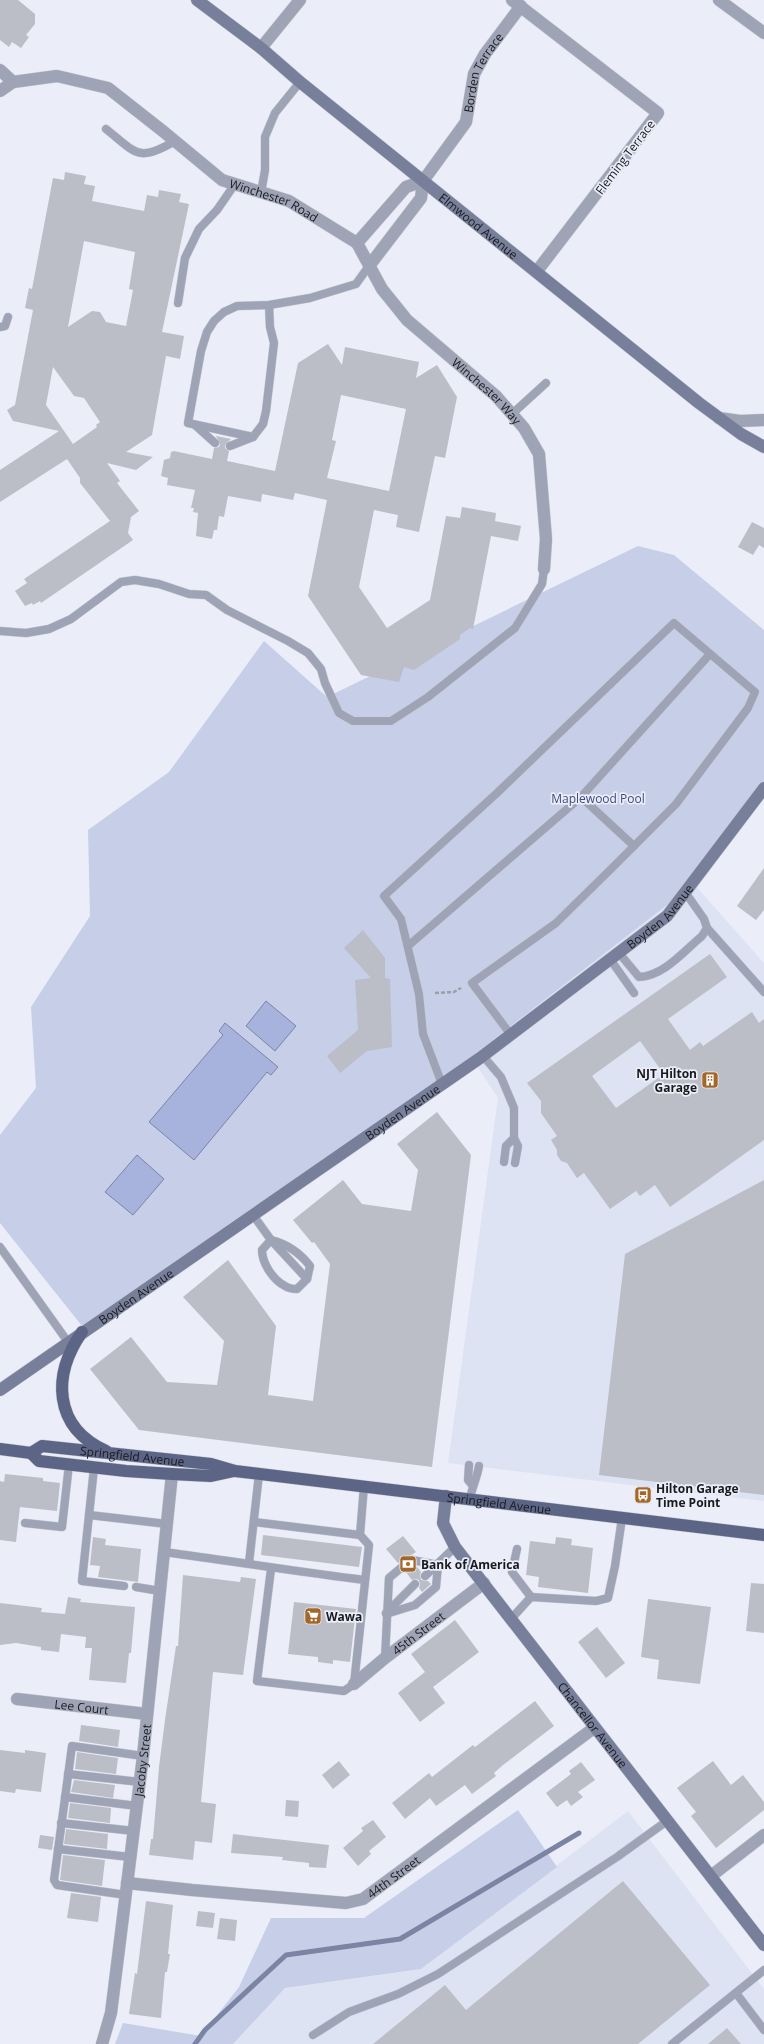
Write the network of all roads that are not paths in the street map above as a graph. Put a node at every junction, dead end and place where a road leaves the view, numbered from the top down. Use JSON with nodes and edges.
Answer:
{"nodes":[{"id":1,"x":197,"y":0,"type":"edge"},
{"id":2,"x":300,"y":0,"type":"edge"},
{"id":3,"x":719,"y":0,"type":"edge"},
{"id":4,"x":517,"y":3,"type":"edge"},
{"id":5,"x":764,"y":34,"type":"edge"},
{"id":6,"x":261,"y":48,"type":"junction"},
{"id":7,"x":0,"y":70,"type":"edge"},
{"id":8,"x":13,"y":82,"type":"junction"},
{"id":9,"x":300,"y":82,"type":"junction"},
{"id":10,"x":0,"y":90,"type":"edge"},
{"id":11,"x":106,"y":129,"type":"dead end"},
{"id":12,"x":175,"y":141,"type":"junction"},
{"id":13,"x":423,"y":181,"type":"junction"},
{"id":14,"x":235,"y":184,"type":"junction"},
{"id":15,"x":261,"y":194,"type":"junction"},
{"id":16,"x":357,"y":243,"type":"junction"},
{"id":17,"x":369,"y":266,"type":"junction"},
{"id":18,"x":537,"y":271,"type":"junction"},
{"id":19,"x":178,"y":303,"type":"dead end"},
{"id":20,"x":269,"y":305,"type":"junction"},
{"id":21,"x":8,"y":317,"type":"dead end"},
{"id":22,"x":0,"y":327,"type":"edge"},
{"id":23,"x":546,"y":383,"type":"dead end"},
{"id":24,"x":512,"y":414,"type":"junction"},
{"id":25,"x":719,"y":418,"type":"junction"},
{"id":26,"x":764,"y":420,"type":"edge"},
{"id":27,"x":194,"y":425,"type":"junction"},
{"id":28,"x":253,"y":437,"type":"junction"},
{"id":29,"x":215,"y":443,"type":"dead end"},
{"id":30,"x":230,"y":446,"type":"dead end"},
{"id":31,"x":764,"y":447,"type":"edge"},
{"id":32,"x":544,"y":569,"type":"joint"},
{"id":33,"x":0,"y":631,"type":"edge"},
{"id":34,"x":710,"y":654,"type":"junction"},
{"id":35,"x":763,"y":790,"type":"edge"},
{"id":36,"x":581,"y":797,"type":"junction"},
{"id":37,"x":634,"y":846,"type":"junction"},
{"id":38,"x":685,"y":892,"type":"junction"},
{"id":39,"x":707,"y":928,"type":"junction"},
{"id":40,"x":408,"y":946,"type":"junction"},
{"id":41,"x":614,"y":956,"type":"junction"},
{"id":42,"x":764,"y":992,"type":"edge"},
{"id":43,"x":634,"y":993,"type":"dead end"},
{"id":44,"x":511,"y":1035,"type":"junction"},
{"id":45,"x":483,"y":1056,"type":"junction"},
{"id":46,"x":442,"y":1084,"type":"junction"},
{"id":47,"x":514,"y":1138,"type":"junction"},
{"id":48,"x":504,"y":1162,"type":"dead end"},
{"id":49,"x":515,"y":1163,"type":"dead end"},
{"id":50,"x":253,"y":1215,"type":"junction"},
{"id":51,"x":271,"y":1240,"type":"junction"},
{"id":52,"x":0,"y":1247,"type":"edge"},
{"id":53,"x":307,"y":1279,"type":"junction"},
{"id":54,"x":82,"y":1332,"type":"junction"},
{"id":55,"x":68,"y":1342,"type":"junction"},
{"id":56,"x":0,"y":1390,"type":"edge"},
{"id":57,"x":0,"y":1449,"type":"edge"},
{"id":58,"x":31,"y":1453,"type":"junction"},
{"id":59,"x":127,"y":1456,"type":"junction"},
{"id":60,"x":69,"y":1464,"type":"junction"},
{"id":61,"x":469,"y":1465,"type":"dead end"},
{"id":62,"x":479,"y":1466,"type":"dead end"},
{"id":63,"x":94,"y":1468,"type":"junction"},
{"id":64,"x":235,"y":1471,"type":"junction"},
{"id":65,"x":172,"y":1474,"type":"junction"},
{"id":66,"x":259,"y":1474,"type":"junction"},
{"id":67,"x":364,"y":1486,"type":"junction"},
{"id":68,"x":473,"y":1486,"type":"junction"},
{"id":69,"x":446,"y":1496,"type":"junction"},
{"id":70,"x":470,"y":1499,"type":"junction"},
{"id":71,"x":89,"y":1514,"type":"junction"},
{"id":72,"x":622,"y":1518,"type":"junction"},
{"id":73,"x":254,"y":1522,"type":"junction"},
{"id":74,"x":24,"y":1523,"type":"dead end"},
{"id":75,"x":167,"y":1524,"type":"junction"},
{"id":76,"x":360,"y":1535,"type":"junction"},
{"id":77,"x":764,"y":1535,"type":"edge"},
{"id":78,"x":455,"y":1547,"type":"junction"},
{"id":79,"x":516,"y":1549,"type":"dead end"},
{"id":80,"x":164,"y":1552,"type":"junction"},
{"id":81,"x":412,"y":1560,"type":"dead end"},
{"id":82,"x":249,"y":1563,"type":"junction"},
{"id":83,"x":438,"y":1565,"type":"junction"},
{"id":84,"x":402,"y":1567,"type":"dead end"},
{"id":85,"x":271,"y":1569,"type":"junction"},
{"id":86,"x":425,"y":1576,"type":"dead end"},
{"id":87,"x":365,"y":1580,"type":"junction"},
{"id":88,"x":484,"y":1583,"type":"junction"},
{"id":89,"x":415,"y":1584,"type":"dead end"},
{"id":90,"x":124,"y":1586,"type":"dead end"},
{"id":91,"x":136,"y":1588,"type":"dead end"},
{"id":92,"x":160,"y":1591,"type":"junction"},
{"id":93,"x":531,"y":1597,"type":"junction"},
{"id":94,"x":386,"y":1614,"type":"junction"},
{"id":95,"x":510,"y":1619,"type":"junction"},
{"id":96,"x":384,"y":1658,"type":"junction"},
{"id":97,"x":354,"y":1684,"type":"junction"},
{"id":98,"x":17,"y":1699,"type":"dead end"},
{"id":99,"x":147,"y":1714,"type":"junction"},
{"id":100,"x":594,"y":1728,"type":"junction"},
{"id":101,"x":143,"y":1756,"type":"junction"},
{"id":102,"x":68,"y":1774,"type":"junction"},
{"id":103,"x":140,"y":1782,"type":"junction"},
{"id":104,"x":65,"y":1797,"type":"junction"},
{"id":105,"x":137,"y":1806,"type":"junction"},
{"id":106,"x":667,"y":1821,"type":"junction"},
{"id":107,"x":61,"y":1823,"type":"junction"},
{"id":108,"x":134,"y":1831,"type":"junction"},
{"id":109,"x":764,"y":1835,"type":"edge"},
{"id":110,"x":58,"y":1848,"type":"junction"},
{"id":111,"x":130,"y":1857,"type":"junction"},
{"id":112,"x":711,"y":1876,"type":"junction"},
{"id":113,"x":127,"y":1883,"type":"junction"},
{"id":114,"x":126,"y":1895,"type":"junction"},
{"id":115,"x":764,"y":1945,"type":"edge"},
{"id":116,"x":764,"y":1970,"type":"edge"},
{"id":117,"x":736,"y":1993,"type":"junction"},
{"id":118,"x":764,"y":2030,"type":"edge"},
{"id":119,"x":313,"y":2035,"type":"dead end"},
{"id":120,"x":102,"y":2044,"type":"edge"},
{"id":121,"x":672,"y":2044,"type":"edge"}],
"edges":[{"from":1,"to":6,"type":"street","name":"Elmwood Avenue"},
{"from":2,"to":6,"type":"street"},
{"from":3,"to":5,"type":"street"},
{"from":4,"to":13,"type":"street","name":"Borden Terrace"},
{"from":4,"to":18,"type":"street","name":"Fleming Terrace"},
{"from":6,"to":9,"type":"street","name":"Elmwood Avenue"},
{"from":7,"to":8,"type":"street"},
{"from":8,"to":10,"type":"street","name":"Winchester Road"},
{"from":8,"to":12,"type":"street","name":"Winchester Road"},
{"from":9,"to":13,"type":"street","name":"Elmwood Avenue"},
{"from":9,"to":15,"type":"lane"},
{"from":11,"to":12,"type":"lane"},
{"from":12,"to":14,"type":"street","name":"Winchester Road"},
{"from":13,"to":16,"type":"street"},
{"from":13,"to":17,"type":"street"},
{"from":13,"to":18,"type":"street","name":"Elmwood Avenue"},
{"from":14,"to":15,"type":"street","name":"Winchester Road"},
{"from":14,"to":19,"type":"lane"},
{"from":15,"to":16,"type":"street","name":"Winchester Road"},
{"from":16,"to":17,"type":"street","name":"Winchester Way"},
{"from":17,"to":20,"type":"lane"},
{"from":17,"to":24,"type":"street","name":"Winchester Way"},
{"from":18,"to":25,"type":"street","name":"Elmwood Avenue"},
{"from":20,"to":27,"type":"lane"},
{"from":20,"to":28,"type":"lane"},
{"from":21,"to":22,"type":"lane"},
{"from":23,"to":24,"type":"lane"},
{"from":24,"to":32,"type":"street","name":"Winchester Way"},
{"from":25,"to":26,"type":"street"},
{"from":25,"to":31,"type":"street","name":"Elmwood Avenue"},
{"from":27,"to":28,"type":"lane"},
{"from":27,"to":29,"type":"lane"},
{"from":28,"to":30,"type":"lane"},
{"from":32,"to":33,"type":"lane"},
{"from":34,"to":36,"type":"lane"},
{"from":34,"to":37,"type":"lane"},
{"from":34,"to":40,"type":"lane"},
{"from":35,"to":38,"type":"street","name":"Boyden Avenue"},
{"from":36,"to":37,"type":"lane"},
{"from":36,"to":40,"type":"lane"},
{"from":37,"to":44,"type":"lane"},
{"from":38,"to":39,"type":"lane"},
{"from":38,"to":41,"type":"street","name":"Boyden Avenue"},
{"from":39,"to":41,"type":"lane"},
{"from":39,"to":42,"type":"lane"},
{"from":40,"to":46,"type":"lane"},
{"from":41,"to":43,"type":"lane"},
{"from":41,"to":44,"type":"street","name":"Boyden Avenue"},
{"from":44,"to":45,"type":"street","name":"Boyden Avenue"},
{"from":45,"to":46,"type":"street","name":"Boyden Avenue"},
{"from":45,"to":47,"type":"lane"},
{"from":46,"to":50,"type":"street","name":"Boyden Avenue"},
{"from":47,"to":48,"type":"lane"},
{"from":47,"to":49,"type":"lane"},
{"from":50,"to":51,"type":"lane"},
{"from":50,"to":54,"type":"street","name":"Boyden Avenue"},
{"from":51,"to":53,"type":"lane"},
{"from":51,"to":53,"type":"lane"},
{"from":51,"to":53,"type":"lane"},
{"from":52,"to":55,"type":"lane"},
{"from":54,"to":55,"type":"street","name":"Boyden Avenue"},
{"from":54,"to":59,"type":"main road"},
{"from":55,"to":56,"type":"street","name":"Boyden Avenue"},
{"from":57,"to":58,"type":"main road","name":"Springfield Avenue"},
{"from":58,"to":59,"type":"main road","name":"Springfield Avenue"},
{"from":58,"to":60,"type":"main road","name":"Springfield Avenue"},
{"from":59,"to":64,"type":"main road","name":"Springfield Avenue"},
{"from":60,"to":63,"type":"main road","name":"Springfield Avenue"},
{"from":60,"to":74,"type":"lane"},
{"from":61,"to":68,"type":"lane"},
{"from":62,"to":68,"type":"lane"},
{"from":63,"to":65,"type":"main road","name":"Springfield Avenue"},
{"from":63,"to":71,"type":"lane"},
{"from":64,"to":65,"type":"main road","name":"Springfield Avenue"},
{"from":64,"to":66,"type":"main road","name":"Springfield Avenue"},
{"from":65,"to":75,"type":"street","name":"Jacoby Street"},
{"from":66,"to":67,"type":"main road","name":"Springfield Avenue"},
{"from":66,"to":73,"type":"lane"},
{"from":67,"to":69,"type":"main road","name":"Springfield Avenue"},
{"from":67,"to":76,"type":"lane"},
{"from":68,"to":70,"type":"lane"},
{"from":69,"to":70,"type":"main road","name":"Springfield Avenue"},
{"from":69,"to":78,"type":"street","name":"Chancellor Avenue"},
{"from":70,"to":72,"type":"main road","name":"Springfield Avenue"},
{"from":71,"to":75,"type":"lane"},
{"from":71,"to":90,"type":"lane"},
{"from":72,"to":77,"type":"main road","name":"Springfield Avenue"},
{"from":72,"to":93,"type":"lane"},
{"from":73,"to":76,"type":"lane"},
{"from":73,"to":82,"type":"lane"},
{"from":75,"to":80,"type":"street","name":"Jacoby Street"},
{"from":76,"to":87,"type":"lane"},
{"from":78,"to":83,"type":"lane"},
{"from":78,"to":88,"type":"street","name":"Chancellor Avenue"},
{"from":79,"to":93,"type":"lane"},
{"from":80,"to":82,"type":"lane"},
{"from":80,"to":92,"type":"street","name":"Jacoby Street"},
{"from":81,"to":83,"type":"lane"},
{"from":82,"to":85,"type":"lane"},
{"from":83,"to":86,"type":"lane"},
{"from":83,"to":94,"type":"lane"},
{"from":84,"to":94,"type":"lane"},
{"from":85,"to":87,"type":"lane"},
{"from":85,"to":97,"type":"lane"},
{"from":87,"to":97,"type":"lane"},
{"from":88,"to":95,"type":"street","name":"Chancellor Avenue"},
{"from":88,"to":96,"type":"street","name":"45th Street"},
{"from":89,"to":94,"type":"lane"},
{"from":91,"to":92,"type":"lane"},
{"from":92,"to":99,"type":"street","name":"Jacoby Street"},
{"from":93,"to":95,"type":"lane"},
{"from":94,"to":96,"type":"lane"},
{"from":95,"to":100,"type":"street","name":"Chancellor Avenue"},
{"from":96,"to":97,"type":"street","name":"45th Street"},
{"from":98,"to":99,"type":"street","name":"Lee Court"},
{"from":99,"to":101,"type":"street","name":"Jacoby Street"},
{"from":100,"to":106,"type":"street","name":"Chancellor Avenue"},
{"from":100,"to":113,"type":"street","name":"44th Street"},
{"from":101,"to":102,"type":"lane"},
{"from":101,"to":103,"type":"street","name":"Jacoby Street"},
{"from":102,"to":103,"type":"lane"},
{"from":102,"to":104,"type":"lane"},
{"from":103,"to":105,"type":"street","name":"Jacoby Street"},
{"from":104,"to":105,"type":"lane"},
{"from":104,"to":107,"type":"lane"},
{"from":105,"to":108,"type":"street","name":"Jacoby Street"},
{"from":106,"to":112,"type":"street","name":"Chancellor Avenue"},
{"from":106,"to":119,"type":"lane"},
{"from":107,"to":108,"type":"lane"},
{"from":107,"to":110,"type":"lane"},
{"from":108,"to":111,"type":"street","name":"Jacoby Street"},
{"from":109,"to":112,"type":"street"},
{"from":110,"to":111,"type":"lane"},
{"from":110,"to":114,"type":"lane"},
{"from":111,"to":113,"type":"street","name":"Jacoby Street"},
{"from":112,"to":115,"type":"street","name":"Chancellor Avenue"},
{"from":113,"to":114,"type":"street","name":"Jacoby Street"},
{"from":114,"to":120,"type":"street","name":"Jacoby Street"},
{"from":116,"to":117,"type":"lane"},
{"from":117,"to":118,"type":"lane"},
{"from":117,"to":121,"type":"lane"}]}
